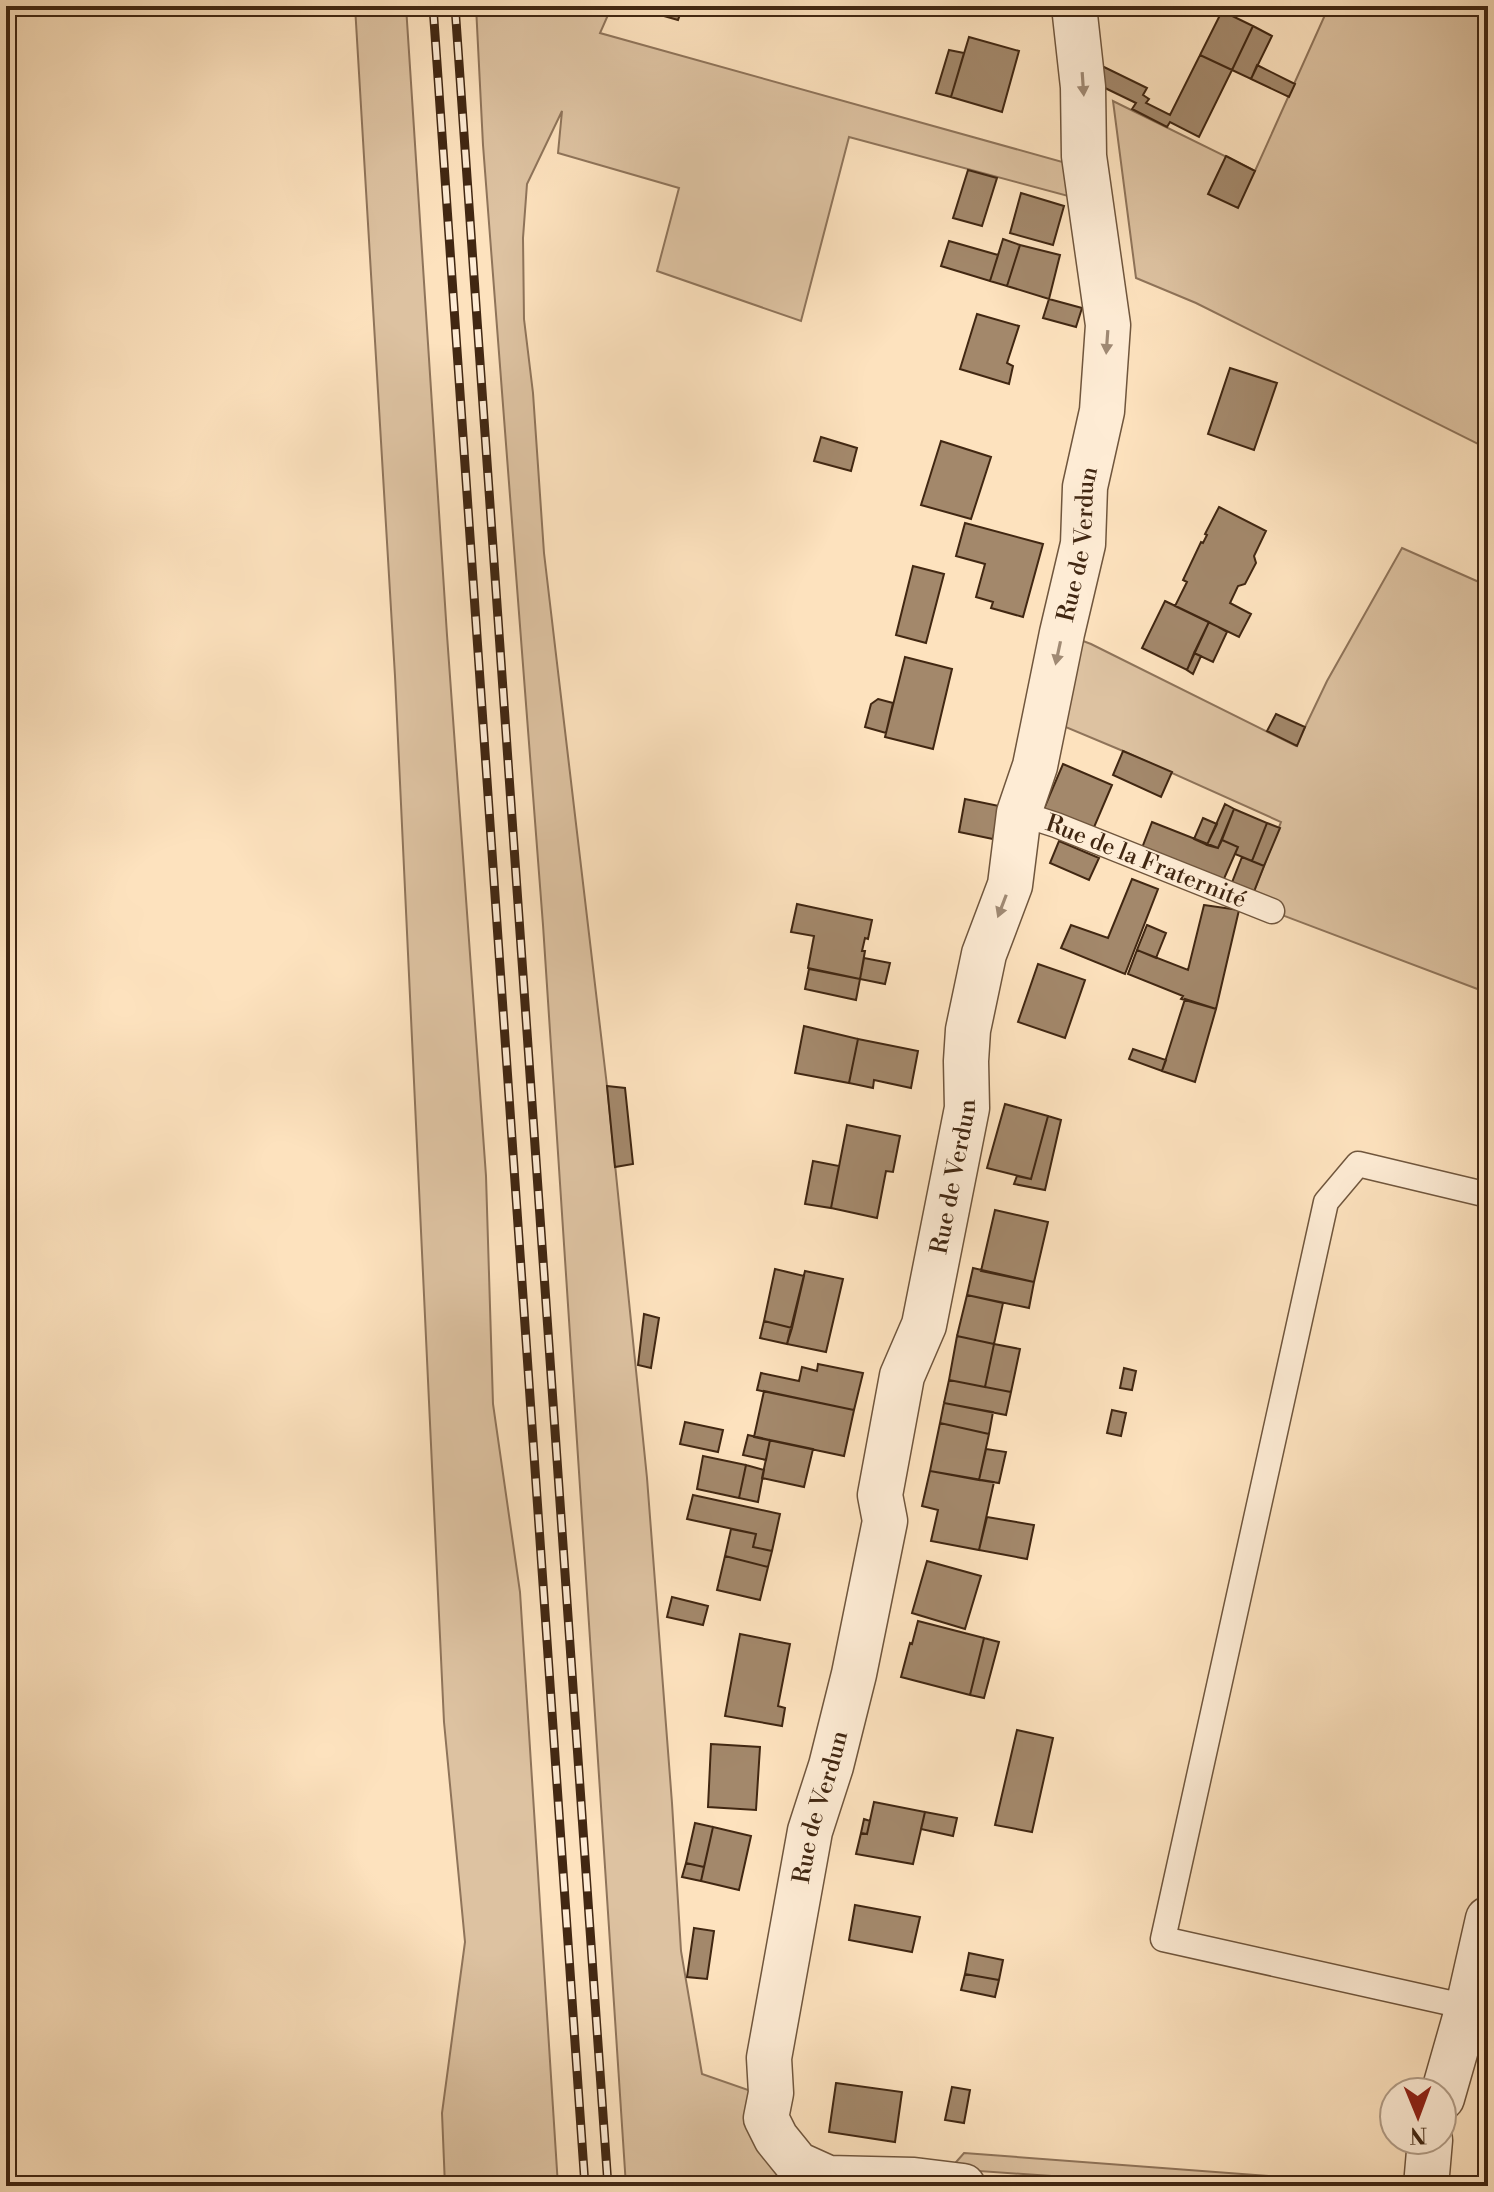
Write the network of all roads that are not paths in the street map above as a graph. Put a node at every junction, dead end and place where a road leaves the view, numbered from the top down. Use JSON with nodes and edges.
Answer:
{"nodes":[{"id":1,"x":1074,"y":6,"type":"edge"},
{"id":2,"x":1019,"y":813,"type":"junction"},
{"id":3,"x":1272,"y":911,"type":"dead end"},
{"id":4,"x":1488,"y":1195,"type":"edge"},
{"id":5,"x":1488,"y":1919,"type":"edge"},
{"id":6,"x":1468,"y":2007,"type":"junction"},
{"id":7,"x":1448,"y":2076,"type":"edge"},
{"id":8,"x":1429,"y":2156,"type":"edge"},
{"id":9,"x":963,"y":2186,"type":"edge"},
{"id":10,"x":1426,"y":2186,"type":"edge"}],
"edges":[{"from":1,"to":2,"type":"street","name":"Rue de Verdun","one_way":true},
{"from":2,"to":3,"type":"lane","name":"Rue de la Fraternité"},
{"from":2,"to":9,"type":"street","name":"Rue de Verdun","one_way":true},
{"from":4,"to":6,"type":"lane"},
{"from":5,"to":6,"type":"street"},
{"from":6,"to":7,"type":"street"},
{"from":8,"to":10,"type":"street"}]}
